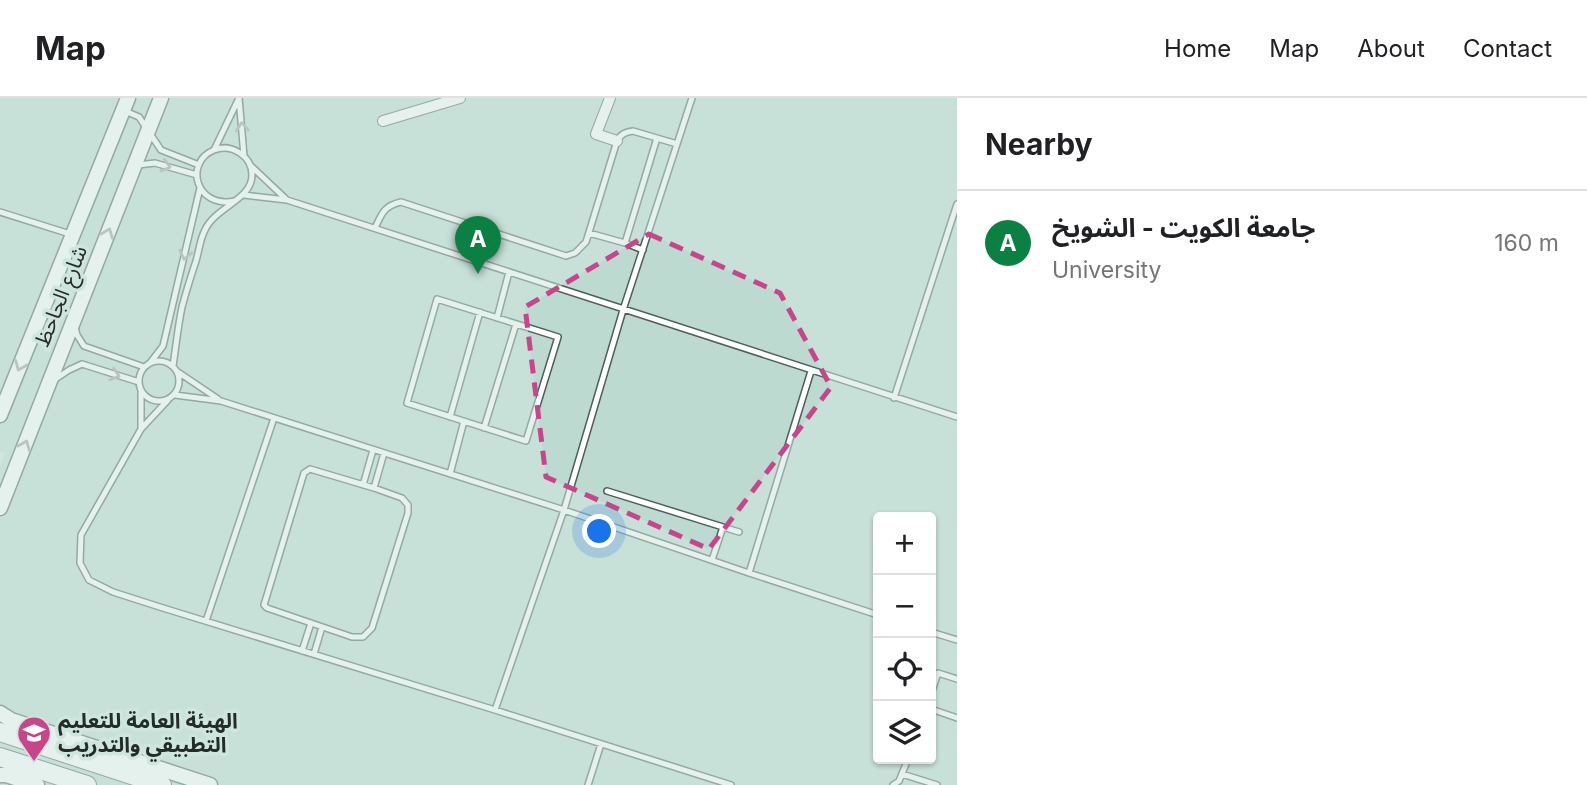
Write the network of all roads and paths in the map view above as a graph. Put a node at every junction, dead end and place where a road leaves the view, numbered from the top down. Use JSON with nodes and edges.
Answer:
{"nodes":[{"id":1,"x":162,"y":98,"type":"edge"},
{"id":2,"x":239,"y":98,"type":"edge"},
{"id":3,"x":460,"y":98,"type":"edge"},
{"id":4,"x":610,"y":98,"type":"edge"},
{"id":5,"x":692,"y":98,"type":"edge"},
{"id":6,"x":126,"y":104,"type":"edge"},
{"id":7,"x":383,"y":121,"type":"dead end"},
{"id":8,"x":148,"y":133,"type":"junction"},
{"id":9,"x":657,"y":138,"type":"junction"},
{"id":10,"x":617,"y":141,"type":"junction"},
{"id":11,"x":677,"y":144,"type":"junction"},
{"id":12,"x":214,"y":150,"type":"junction"},
{"id":13,"x":244,"y":156,"type":"junction"},
{"id":14,"x":199,"y":164,"type":"junction"},
{"id":15,"x":250,"y":165,"type":"junction"},
{"id":16,"x":135,"y":166,"type":"junction"},
{"id":17,"x":197,"y":175,"type":"junction"},
{"id":18,"x":200,"y":188,"type":"junction"},
{"id":19,"x":244,"y":195,"type":"junction"},
{"id":20,"x":288,"y":200,"type":"junction"},
{"id":21,"x":235,"y":201,"type":"junction"},
{"id":22,"x":957,"y":204,"type":"edge"},
{"id":23,"x":0,"y":212,"type":"edge"},
{"id":24,"x":375,"y":228,"type":"junction"},
{"id":25,"x":589,"y":233,"type":"junction"},
{"id":26,"x":73,"y":235,"type":"junction"},
{"id":27,"x":625,"y":243,"type":"junction"},
{"id":28,"x":643,"y":250,"type":"junction"},
{"id":29,"x":509,"y":272,"type":"junction"},
{"id":30,"x":623,"y":310,"type":"junction"},
{"id":31,"x":480,"y":312,"type":"junction"},
{"id":32,"x":497,"y":317,"type":"junction"},
{"id":33,"x":74,"y":322,"type":"junction"},
{"id":34,"x":516,"y":324,"type":"junction"},
{"id":35,"x":150,"y":363,"type":"junction"},
{"id":36,"x":173,"y":366,"type":"junction"},
{"id":37,"x":144,"y":368,"type":"junction"},
{"id":38,"x":811,"y":371,"type":"junction"},
{"id":39,"x":178,"y":372,"type":"junction"},
{"id":40,"x":139,"y":382,"type":"junction"},
{"id":41,"x":49,"y":384,"type":"junction"},
{"id":42,"x":141,"y":390,"type":"junction"},
{"id":43,"x":175,"y":395,"type":"junction"},
{"id":44,"x":894,"y":398,"type":"junction"},
{"id":45,"x":168,"y":400,"type":"junction"},
{"id":46,"x":221,"y":401,"type":"junction"},
{"id":47,"x":0,"y":415,"type":"edge"},
{"id":48,"x":450,"y":417,"type":"junction"},
{"id":49,"x":957,"y":417,"type":"edge"},
{"id":50,"x":274,"y":418,"type":"junction"},
{"id":51,"x":464,"y":421,"type":"junction"},
{"id":52,"x":484,"y":428,"type":"junction"},
{"id":53,"x":141,"y":429,"type":"junction"},
{"id":54,"x":373,"y":450,"type":"junction"},
{"id":55,"x":384,"y":453,"type":"junction"},
{"id":56,"x":450,"y":474,"type":"junction"},
{"id":57,"x":363,"y":485,"type":"junction"},
{"id":58,"x":374,"y":488,"type":"junction"},
{"id":59,"x":607,"y":491,"type":"dead end"},
{"id":60,"x":0,"y":508,"type":"edge"},
{"id":61,"x":564,"y":510,"type":"junction"},
{"id":62,"x":723,"y":527,"type":"junction"},
{"id":63,"x":739,"y":532,"type":"dead end"},
{"id":64,"x":712,"y":561,"type":"junction"},
{"id":65,"x":749,"y":573,"type":"junction"},
{"id":66,"x":873,"y":613,"type":"edge"},
{"id":67,"x":206,"y":621,"type":"junction"},
{"id":68,"x":311,"y":623,"type":"junction"},
{"id":69,"x":322,"y":627,"type":"junction"},
{"id":70,"x":936,"y":634,"type":"edge"},
{"id":71,"x":957,"y":640,"type":"edge"},
{"id":72,"x":302,"y":651,"type":"junction"},
{"id":73,"x":314,"y":654,"type":"junction"},
{"id":74,"x":936,"y":679,"type":"edge"},
{"id":75,"x":957,"y":679,"type":"edge"},
{"id":76,"x":495,"y":710,"type":"junction"},
{"id":77,"x":936,"y":711,"type":"edge"},
{"id":78,"x":0,"y":713,"type":"edge"},
{"id":79,"x":957,"y":718,"type":"edge"},
{"id":80,"x":0,"y":732,"type":"edge"},
{"id":81,"x":601,"y":744,"type":"junction"},
{"id":82,"x":0,"y":757,"type":"edge"},
{"id":83,"x":906,"y":764,"type":"edge"},
{"id":84,"x":902,"y":774,"type":"junction"},
{"id":85,"x":0,"y":775,"type":"edge"},
{"id":86,"x":897,"y":784,"type":"edge"},
{"id":87,"x":37,"y":785,"type":"edge"},
{"id":88,"x":87,"y":785,"type":"edge"},
{"id":89,"x":162,"y":785,"type":"edge"},
{"id":90,"x":210,"y":785,"type":"edge"},
{"id":91,"x":588,"y":785,"type":"edge"},
{"id":92,"x":731,"y":785,"type":"edge"},
{"id":93,"x":937,"y":785,"type":"edge"}],
"edges":[{"from":1,"to":8,"type":"street","name":"شارع الجاحظ"},
{"from":2,"to":12,"type":"lane"},
{"from":13,"to":2,"type":"lane","one_way":true},
{"from":3,"to":7,"type":"street"},
{"from":4,"to":10,"type":"street"},
{"from":5,"to":11,"type":"lane"},
{"from":6,"to":8,"type":"lane"},
{"from":6,"to":26,"type":"street","name":"شارع الجاحظ"},
{"from":8,"to":14,"type":"lane"},
{"from":8,"to":16,"type":"street","name":"شارع الجاحظ"},
{"from":9,"to":10,"type":"lane"},
{"from":9,"to":11,"type":"lane"},
{"from":9,"to":27,"type":"lane"},
{"from":10,"to":25,"type":"lane"},
{"from":11,"to":28,"type":"lane"},
{"from":12,"to":13,"type":"lane"},
{"from":12,"to":14,"type":"lane"},
{"from":13,"to":15,"type":"lane"},
{"from":14,"to":17,"type":"lane"},
{"from":15,"to":19,"type":"lane"},
{"from":15,"to":20,"type":"lane"},
{"from":16,"to":17,"type":"lane","one_way":true},
{"from":33,"to":16,"type":"street","name":"شارع الجاحظ","one_way":true},
{"from":17,"to":18,"type":"lane"},
{"from":18,"to":21,"type":"lane"},
{"from":18,"to":35,"type":"lane","one_way":true},
{"from":19,"to":20,"type":"lane"},
{"from":19,"to":21,"type":"lane"},
{"from":20,"to":24,"type":"lane"},
{"from":21,"to":36,"type":"lane"},
{"from":22,"to":44,"type":"lane"},
{"from":23,"to":26,"type":"lane"},
{"from":24,"to":25,"type":"lane"},
{"from":24,"to":29,"type":"lane"},
{"from":25,"to":27,"type":"lane"},
{"from":26,"to":47,"type":"street","name":"شارع الجاحظ","one_way":true},
{"from":27,"to":28,"type":"lane"},
{"from":28,"to":30,"type":"lane"},
{"from":29,"to":30,"type":"lane"},
{"from":29,"to":32,"type":"lane"},
{"from":30,"to":38,"type":"lane"},
{"from":30,"to":61,"type":"lane"},
{"from":31,"to":32,"type":"lane"},
{"from":31,"to":48,"type":"lane"},
{"from":31,"to":48,"type":"lane"},
{"from":32,"to":34,"type":"lane"},
{"from":33,"to":37,"type":"lane"},
{"from":33,"to":41,"type":"street","name":"شارع الجاحظ"},
{"from":34,"to":52,"type":"lane"},
{"from":34,"to":52,"type":"lane"},
{"from":35,"to":36,"type":"lane"},
{"from":35,"to":37,"type":"lane"},
{"from":36,"to":39,"type":"lane"},
{"from":37,"to":40,"type":"lane"},
{"from":38,"to":44,"type":"lane"},
{"from":38,"to":65,"type":"lane"},
{"from":39,"to":43,"type":"lane"},
{"from":39,"to":46,"type":"lane"},
{"from":41,"to":40,"type":"lane","one_way":true},
{"from":40,"to":42,"type":"lane"},
{"from":60,"to":41,"type":"street","name":"شارع الجاحظ","one_way":true},
{"from":42,"to":45,"type":"lane"},
{"from":42,"to":53,"type":"lane"},
{"from":43,"to":45,"type":"lane"},
{"from":43,"to":46,"type":"lane"},
{"from":44,"to":49,"type":"lane"},
{"from":45,"to":53,"type":"lane"},
{"from":46,"to":50,"type":"lane"},
{"from":48,"to":51,"type":"lane"},
{"from":50,"to":54,"type":"lane"},
{"from":50,"to":67,"type":"lane"},
{"from":51,"to":52,"type":"lane"},
{"from":51,"to":56,"type":"lane"},
{"from":53,"to":67,"type":"lane"},
{"from":54,"to":55,"type":"lane"},
{"from":54,"to":57,"type":"lane"},
{"from":55,"to":56,"type":"lane"},
{"from":55,"to":58,"type":"lane"},
{"from":56,"to":61,"type":"lane"},
{"from":57,"to":58,"type":"lane"},
{"from":57,"to":68,"type":"lane"},
{"from":58,"to":69,"type":"lane"},
{"from":59,"to":62,"type":"lane"},
{"from":61,"to":64,"type":"lane"},
{"from":61,"to":76,"type":"lane"},
{"from":62,"to":63,"type":"lane"},
{"from":62,"to":64,"type":"lane"},
{"from":64,"to":65,"type":"lane"},
{"from":65,"to":66,"type":"lane"},
{"from":67,"to":72,"type":"lane"},
{"from":68,"to":69,"type":"lane"},
{"from":68,"to":72,"type":"lane"},
{"from":69,"to":73,"type":"lane"},
{"from":70,"to":71,"type":"lane"},
{"from":72,"to":73,"type":"lane"},
{"from":73,"to":76,"type":"lane"},
{"from":74,"to":75,"type":"lane"},
{"from":76,"to":81,"type":"lane"},
{"from":77,"to":79,"type":"lane"},
{"from":78,"to":90,"type":"street"},
{"from":80,"to":89,"type":"highway"},
{"from":81,"to":91,"type":"lane"},
{"from":81,"to":92,"type":"lane"},
{"from":82,"to":88,"type":"highway"},
{"from":83,"to":84,"type":"lane"},
{"from":84,"to":86,"type":"lane"},
{"from":84,"to":93,"type":"lane"},
{"from":85,"to":87,"type":"street"}]}
